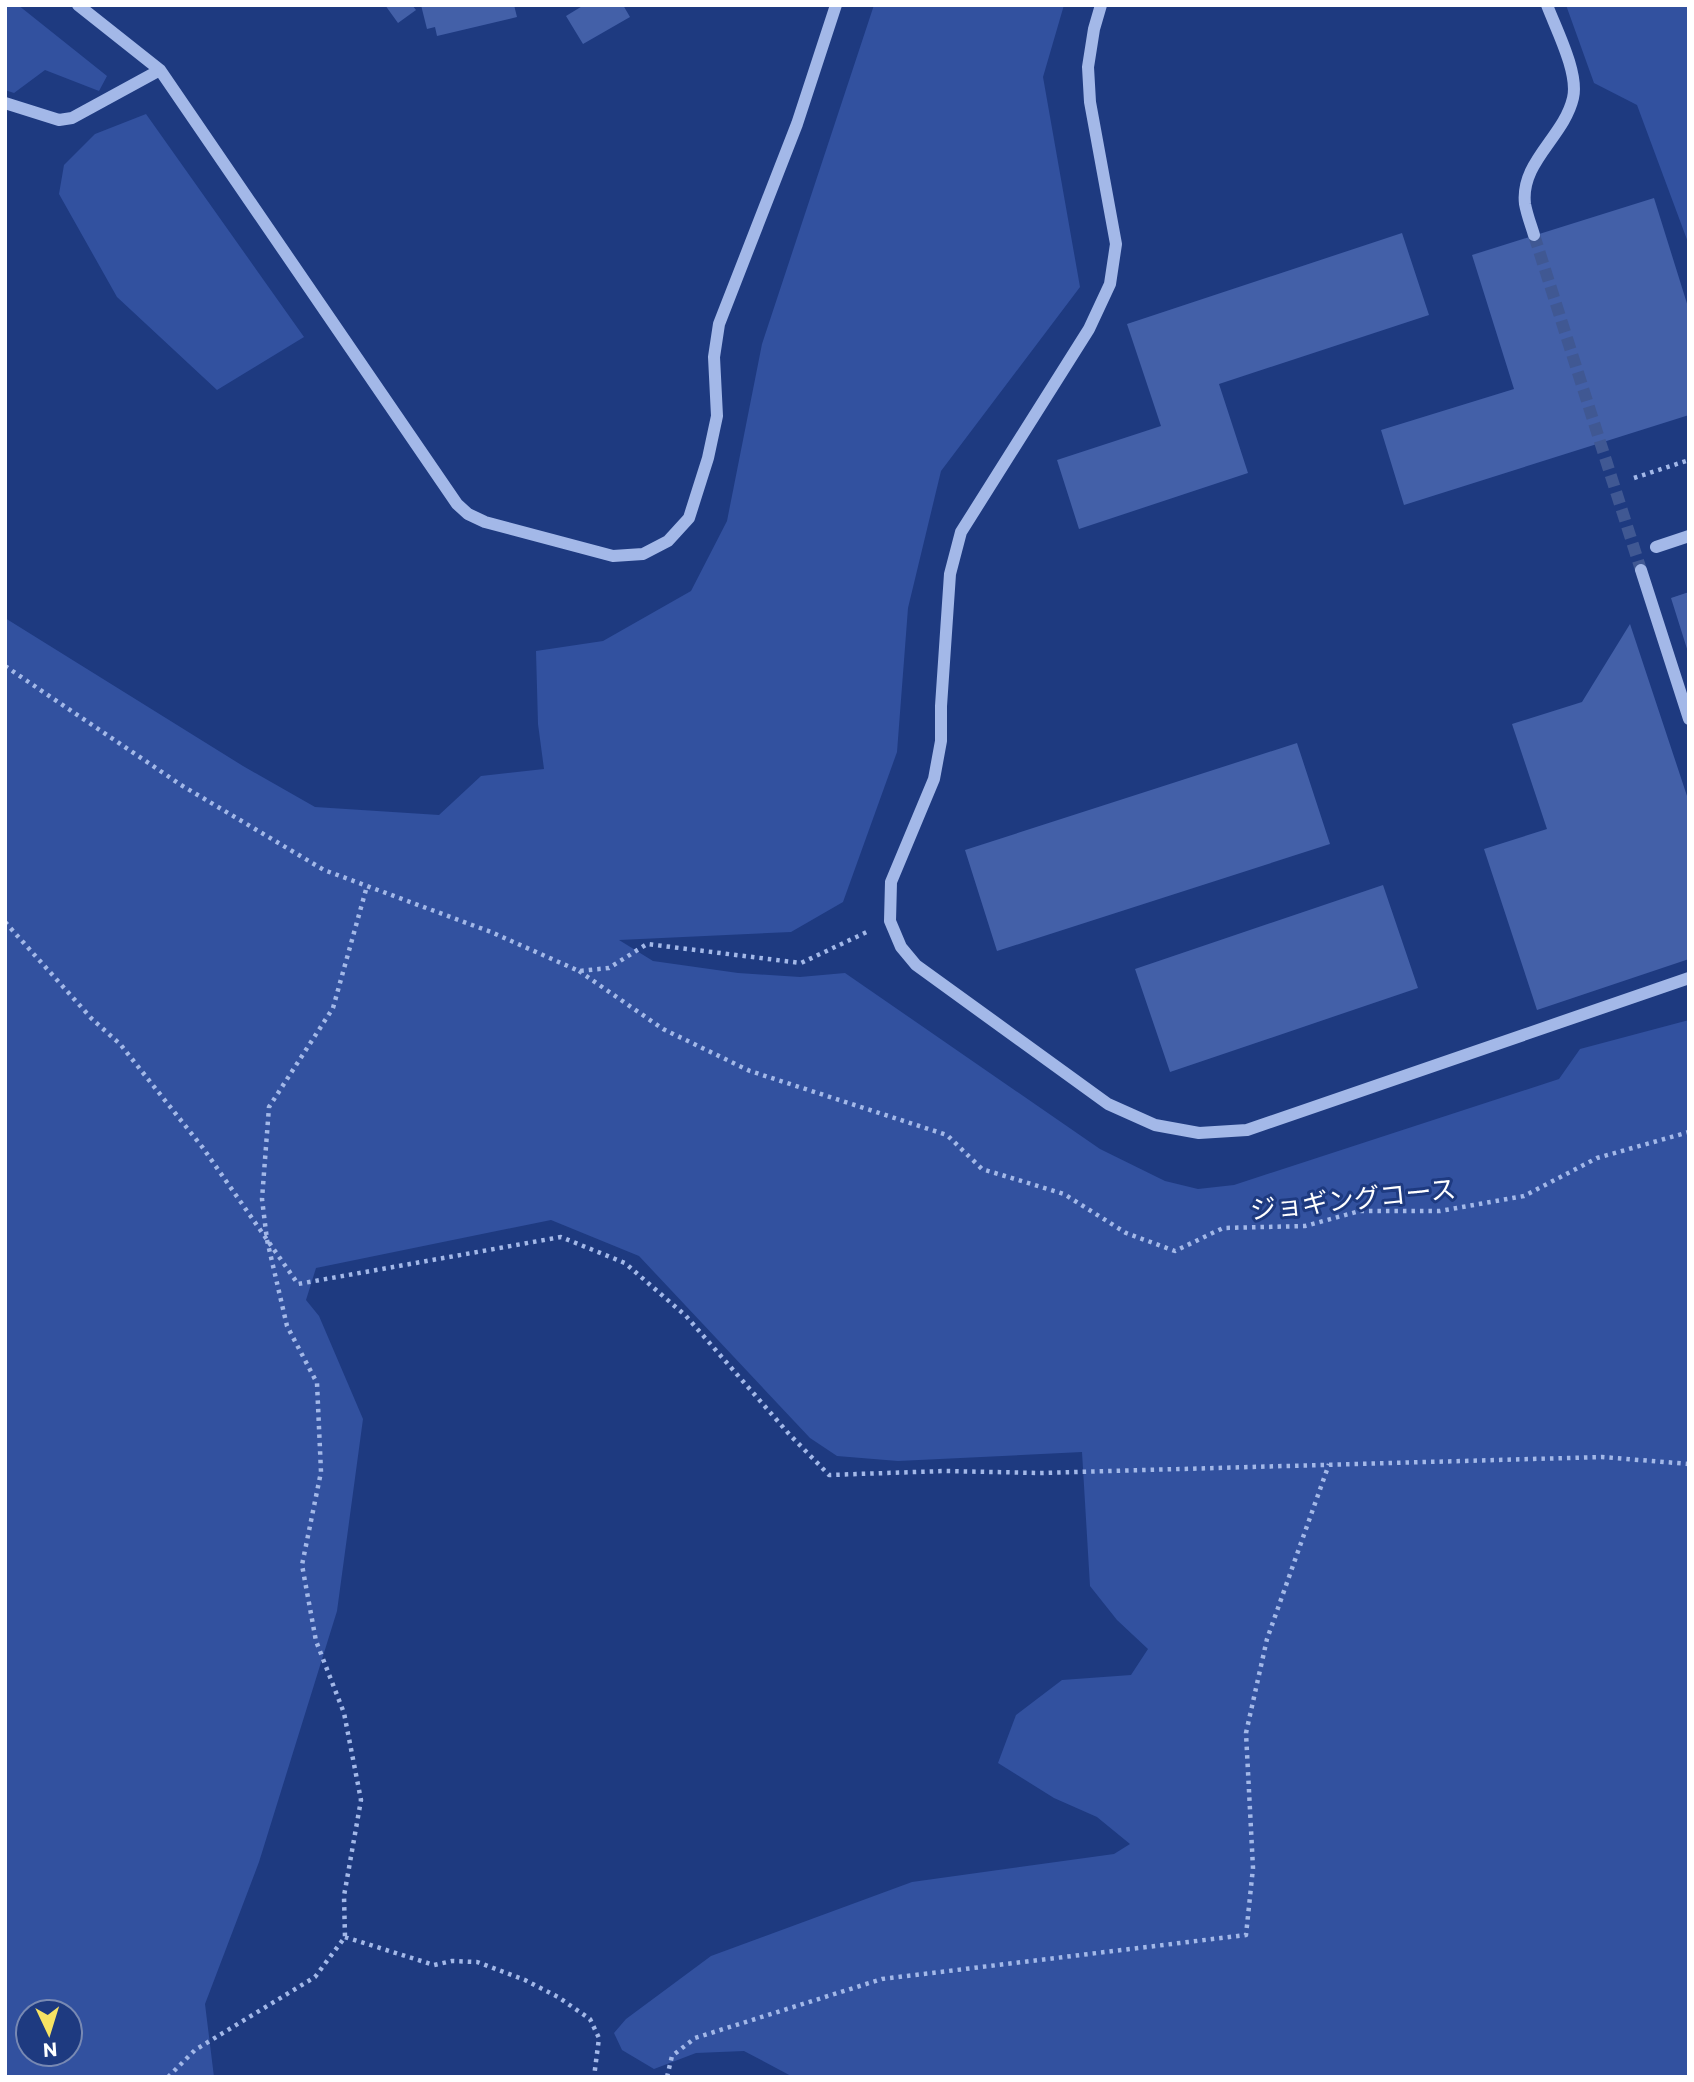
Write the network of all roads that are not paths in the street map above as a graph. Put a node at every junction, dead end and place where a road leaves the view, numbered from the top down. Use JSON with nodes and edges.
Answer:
{"nodes":[{"id":1,"x":78,"y":5,"type":"edge"},
{"id":2,"x":836,"y":5,"type":"edge"},
{"id":3,"x":1101,"y":5,"type":"edge"},
{"id":4,"x":1547,"y":5,"type":"edge"},
{"id":5,"x":160,"y":70,"type":"junction"},
{"id":6,"x":5,"y":103,"type":"edge"},
{"id":7,"x":1534,"y":235,"type":"tunnel mouth"},
{"id":8,"x":1689,"y":536,"type":"edge"},
{"id":9,"x":1656,"y":547,"type":"dead end"},
{"id":10,"x":1642,"y":570,"type":"tunnel mouth"},
{"id":11,"x":1689,"y":719,"type":"edge"},
{"id":12,"x":1689,"y":978,"type":"edge"}],
"edges":[{"from":1,"to":5,"type":"street"},
{"from":2,"to":5,"type":"street"},
{"from":3,"to":12,"type":"street"},
{"from":4,"to":7,"type":"street"},
{"from":5,"to":6,"type":"street"},
{"from":8,"to":9,"type":"street"},
{"from":10,"to":11,"type":"street"}]}
